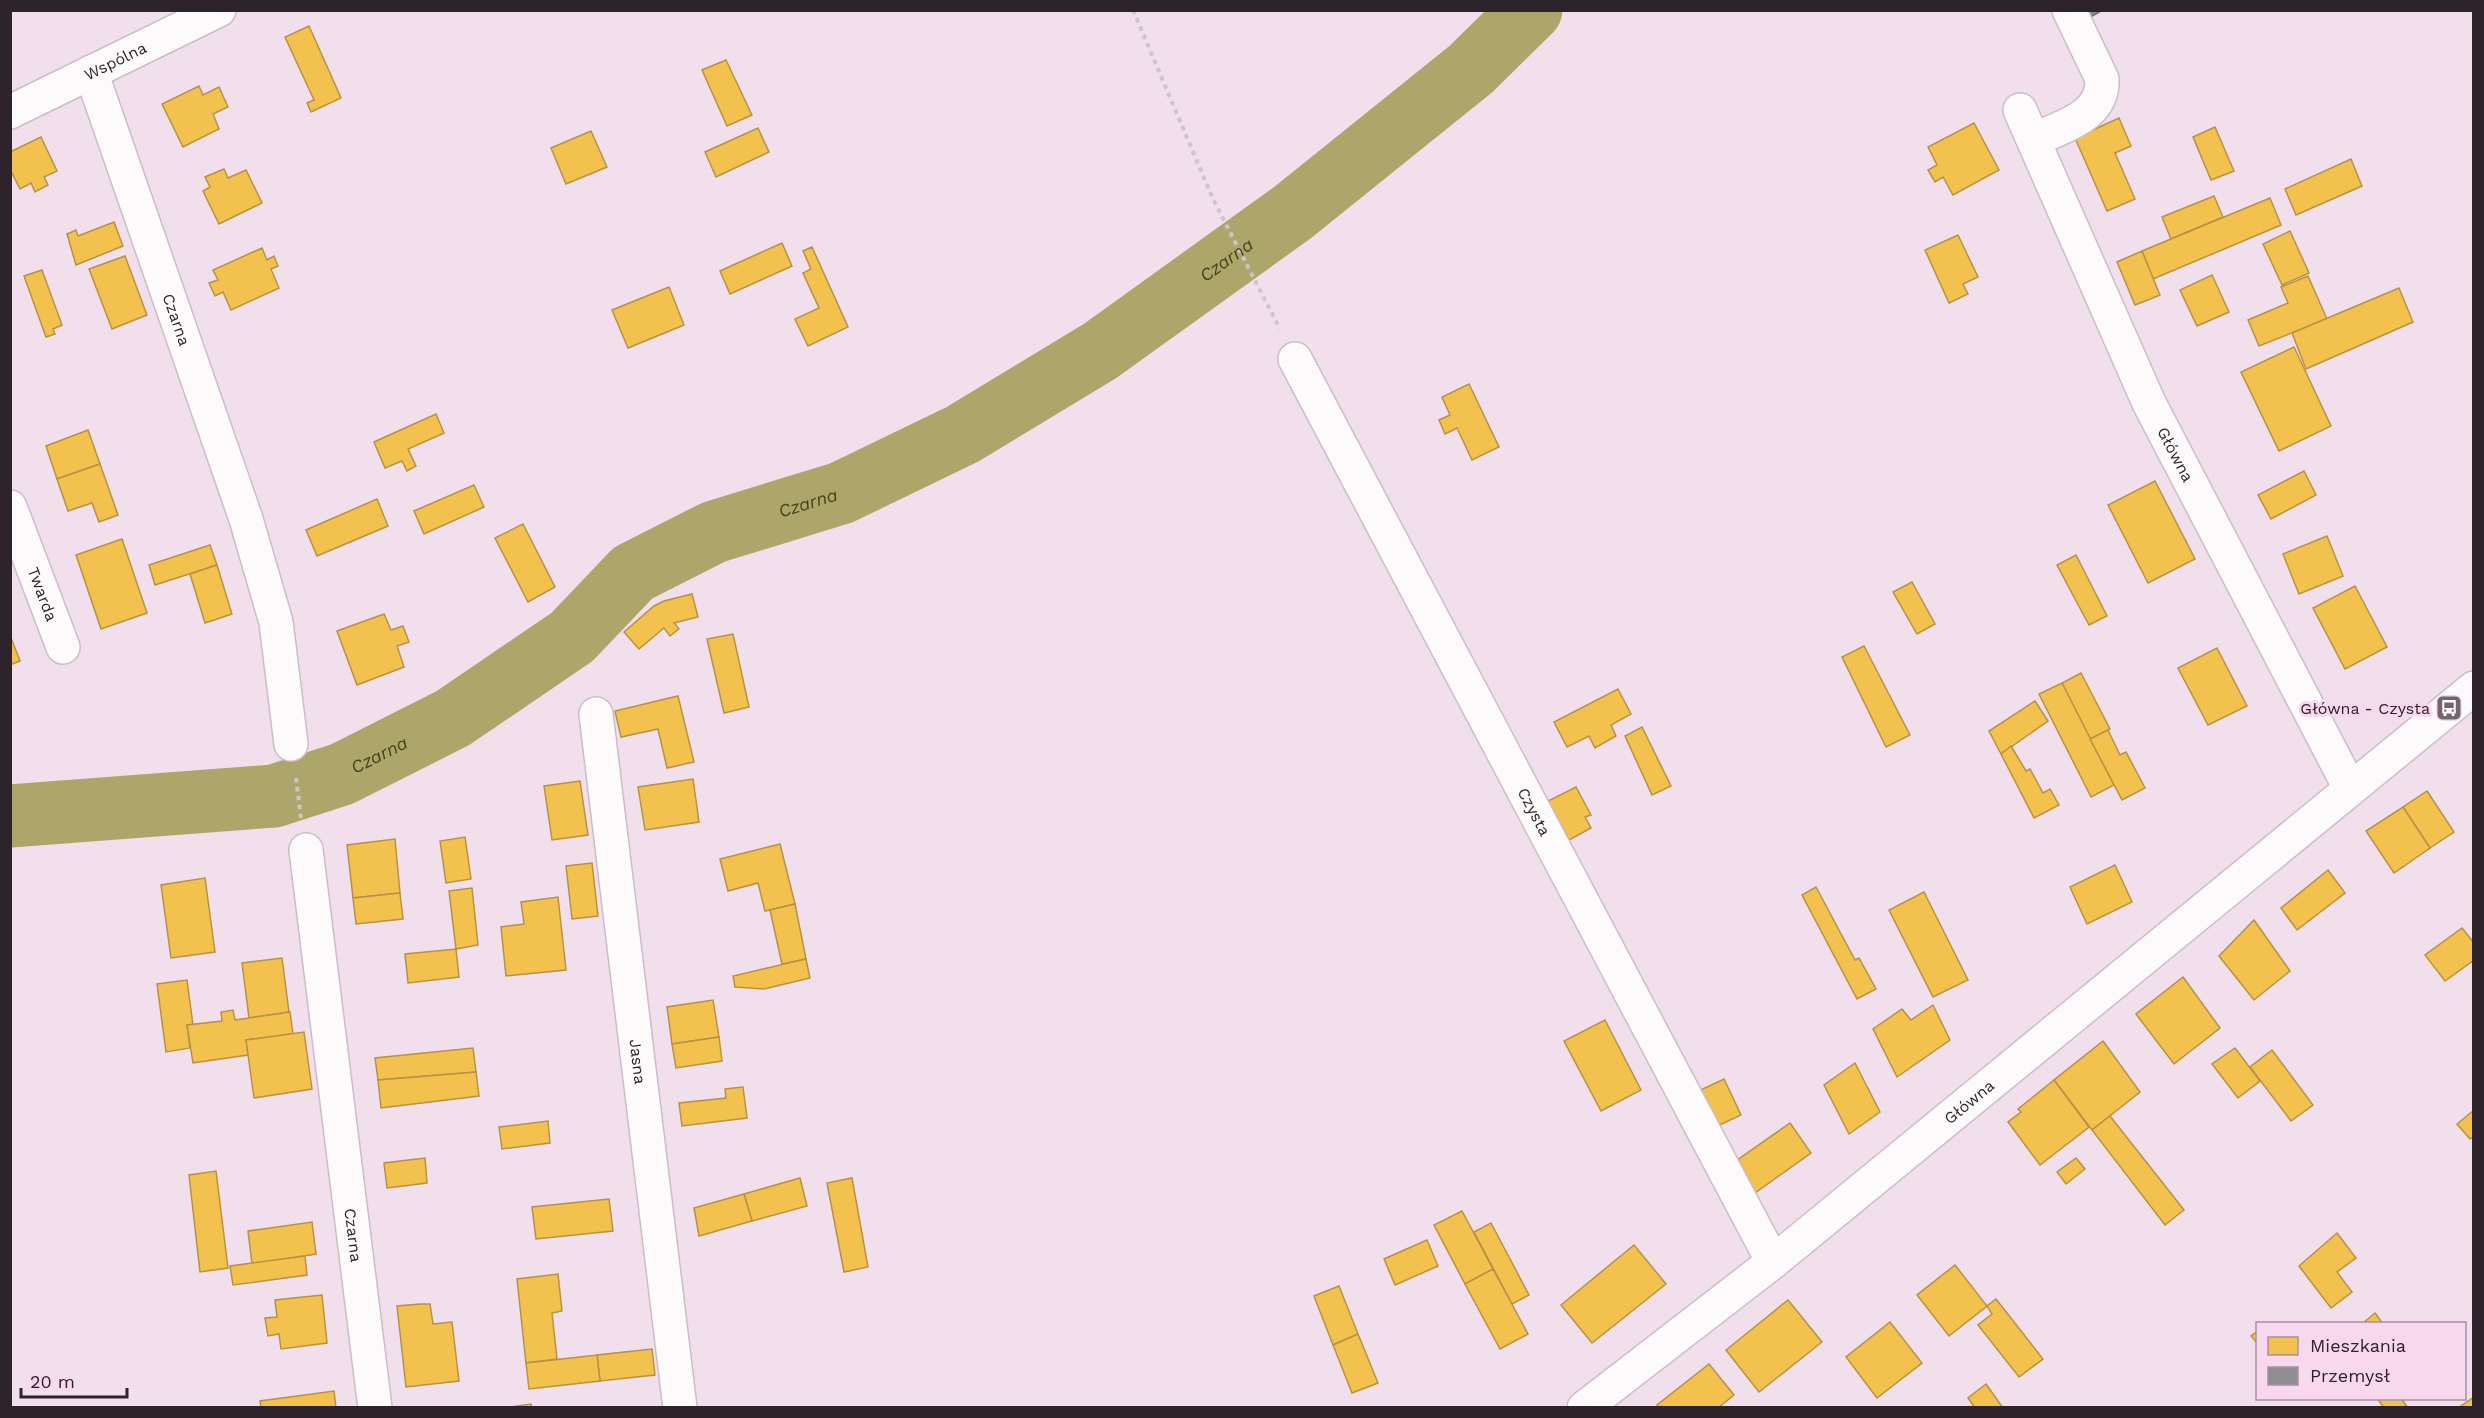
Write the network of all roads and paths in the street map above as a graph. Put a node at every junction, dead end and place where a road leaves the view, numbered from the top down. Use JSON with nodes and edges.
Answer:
{"nodes":[{"id":1,"x":219,"y":10,"type":"edge"},
{"id":2,"x":1133,"y":10,"type":"edge"},
{"id":3,"x":2069,"y":10,"type":"edge"},
{"id":4,"x":91,"y":72,"type":"junction"},
{"id":5,"x":2020,"y":110,"type":"dead end"},
{"id":6,"x":10,"y":112,"type":"edge"},
{"id":7,"x":2034,"y":140,"type":"junction"},
{"id":8,"x":1295,"y":359,"type":"joint"},
{"id":9,"x":10,"y":507,"type":"edge"},
{"id":10,"x":63,"y":647,"type":"dead end"},
{"id":11,"x":2474,"y":688,"type":"edge"},
{"id":12,"x":597,"y":714,"type":"dead end"},
{"id":13,"x":291,"y":744,"type":"joint"},
{"id":14,"x":2350,"y":788,"type":"junction"},
{"id":15,"x":306,"y":850,"type":"joint"},
{"id":16,"x":1773,"y":1262,"type":"junction"},
{"id":17,"x":375,"y":1407,"type":"edge"},
{"id":18,"x":680,"y":1407,"type":"edge"},
{"id":19,"x":1584,"y":1407,"type":"edge"}],
"edges":[{"from":1,"to":4,"type":"street","name":"Wspólna"},
{"from":2,"to":8,"type":"path"},
{"from":3,"to":7,"type":"street"},
{"from":4,"to":6,"type":"street","name":"Wspólna"},
{"from":4,"to":13,"type":"street","name":"Czarna"},
{"from":5,"to":7,"type":"street","name":"Główna"},
{"from":7,"to":14,"type":"street","name":"Główna"},
{"from":8,"to":16,"type":"street","name":"Czysta"},
{"from":9,"to":10,"type":"street","name":"Twarda"},
{"from":11,"to":14,"type":"street","name":"Główna"},
{"from":12,"to":18,"type":"street","name":"Jasna"},
{"from":13,"to":15,"type":"path"},
{"from":14,"to":16,"type":"street","name":"Główna"},
{"from":15,"to":17,"type":"street","name":"Czarna"},
{"from":16,"to":19,"type":"street","name":"Główna"}]}
